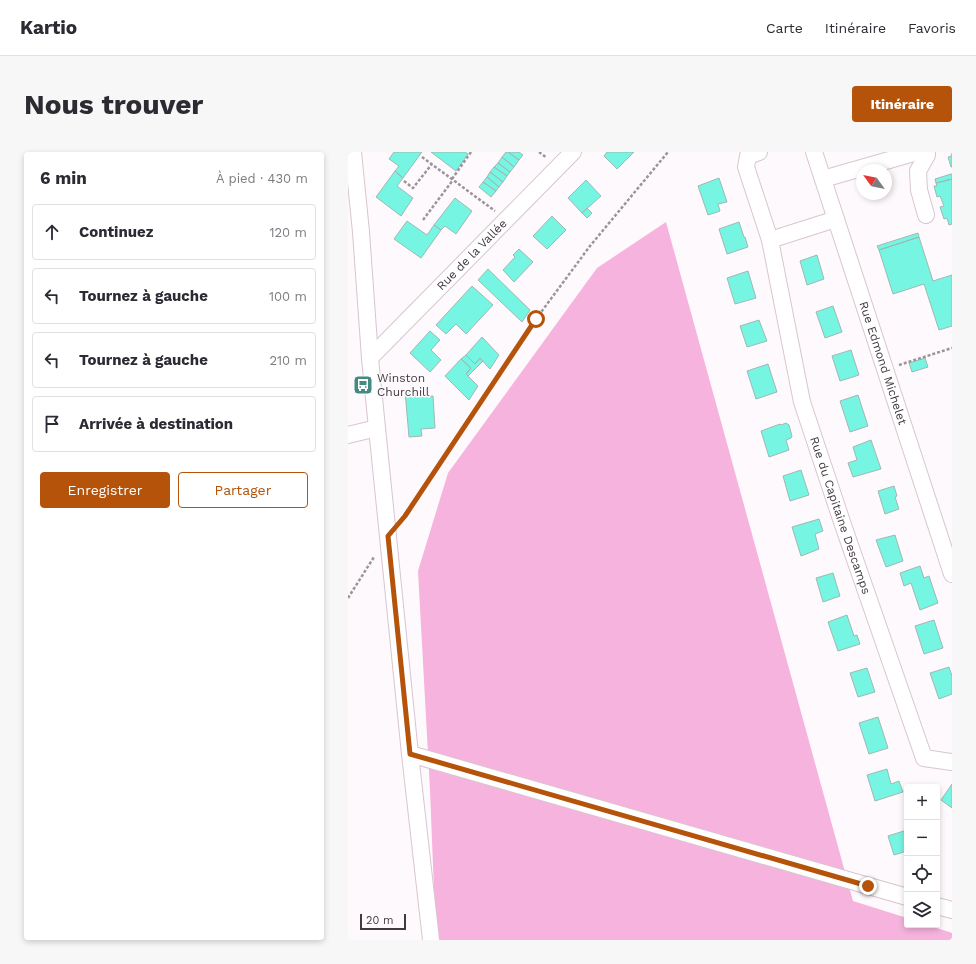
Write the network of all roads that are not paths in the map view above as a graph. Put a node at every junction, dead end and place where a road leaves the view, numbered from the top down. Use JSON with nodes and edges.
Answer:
{"nodes":[{"id":1,"x":353,"y":152,"type":"edge"},
{"id":2,"x":573,"y":152,"type":"edge"},
{"id":3,"x":759,"y":152,"type":"edge"},
{"id":4,"x":814,"y":152,"type":"edge"},
{"id":5,"x":912,"y":152,"type":"edge"},
{"id":6,"x":926,"y":152,"type":"edge"},
{"id":7,"x":823,"y":178,"type":"junction"},
{"id":8,"x":926,"y":215,"type":"dead end"},
{"id":9,"x":836,"y":219,"type":"junction"},
{"id":10,"x":770,"y":240,"type":"junction"},
{"id":11,"x":370,"y":358,"type":"junction"},
{"id":12,"x":376,"y":428,"type":"junction"},
{"id":13,"x":348,"y":435,"type":"edge"},
{"id":14,"x":952,"y":574,"type":"edge"},
{"id":15,"x":410,"y":754,"type":"junction"},
{"id":16,"x":952,"y":762,"type":"edge"},
{"id":17,"x":904,"y":896,"type":"edge"},
{"id":18,"x":940,"y":907,"type":"edge"},
{"id":19,"x":952,"y":910,"type":"edge"},
{"id":20,"x":431,"y":940,"type":"edge"}],
"edges":[{"from":1,"to":11,"type":"street"},
{"from":2,"to":11,"type":"street","name":"Rue de la Vallée"},
{"from":3,"to":10,"type":"street","name":"Rue du Capitaine Descamps"},
{"from":4,"to":7,"type":"street","name":"Rue Edmond Michelet"},
{"from":5,"to":7,"type":"street"},
{"from":6,"to":8,"type":"street"},
{"from":7,"to":9,"type":"street","name":"Rue Edmond Michelet"},
{"from":9,"to":10,"type":"street"},
{"from":9,"to":14,"type":"street","name":"Rue Edmond Michelet"},
{"from":10,"to":16,"type":"street","name":"Rue du Capitaine Descamps"},
{"from":11,"to":12,"type":"street"},
{"from":12,"to":13,"type":"street"},
{"from":12,"to":15,"type":"street"},
{"from":15,"to":17,"type":"street"},
{"from":15,"to":20,"type":"street"},
{"from":18,"to":19,"type":"street"}]}
